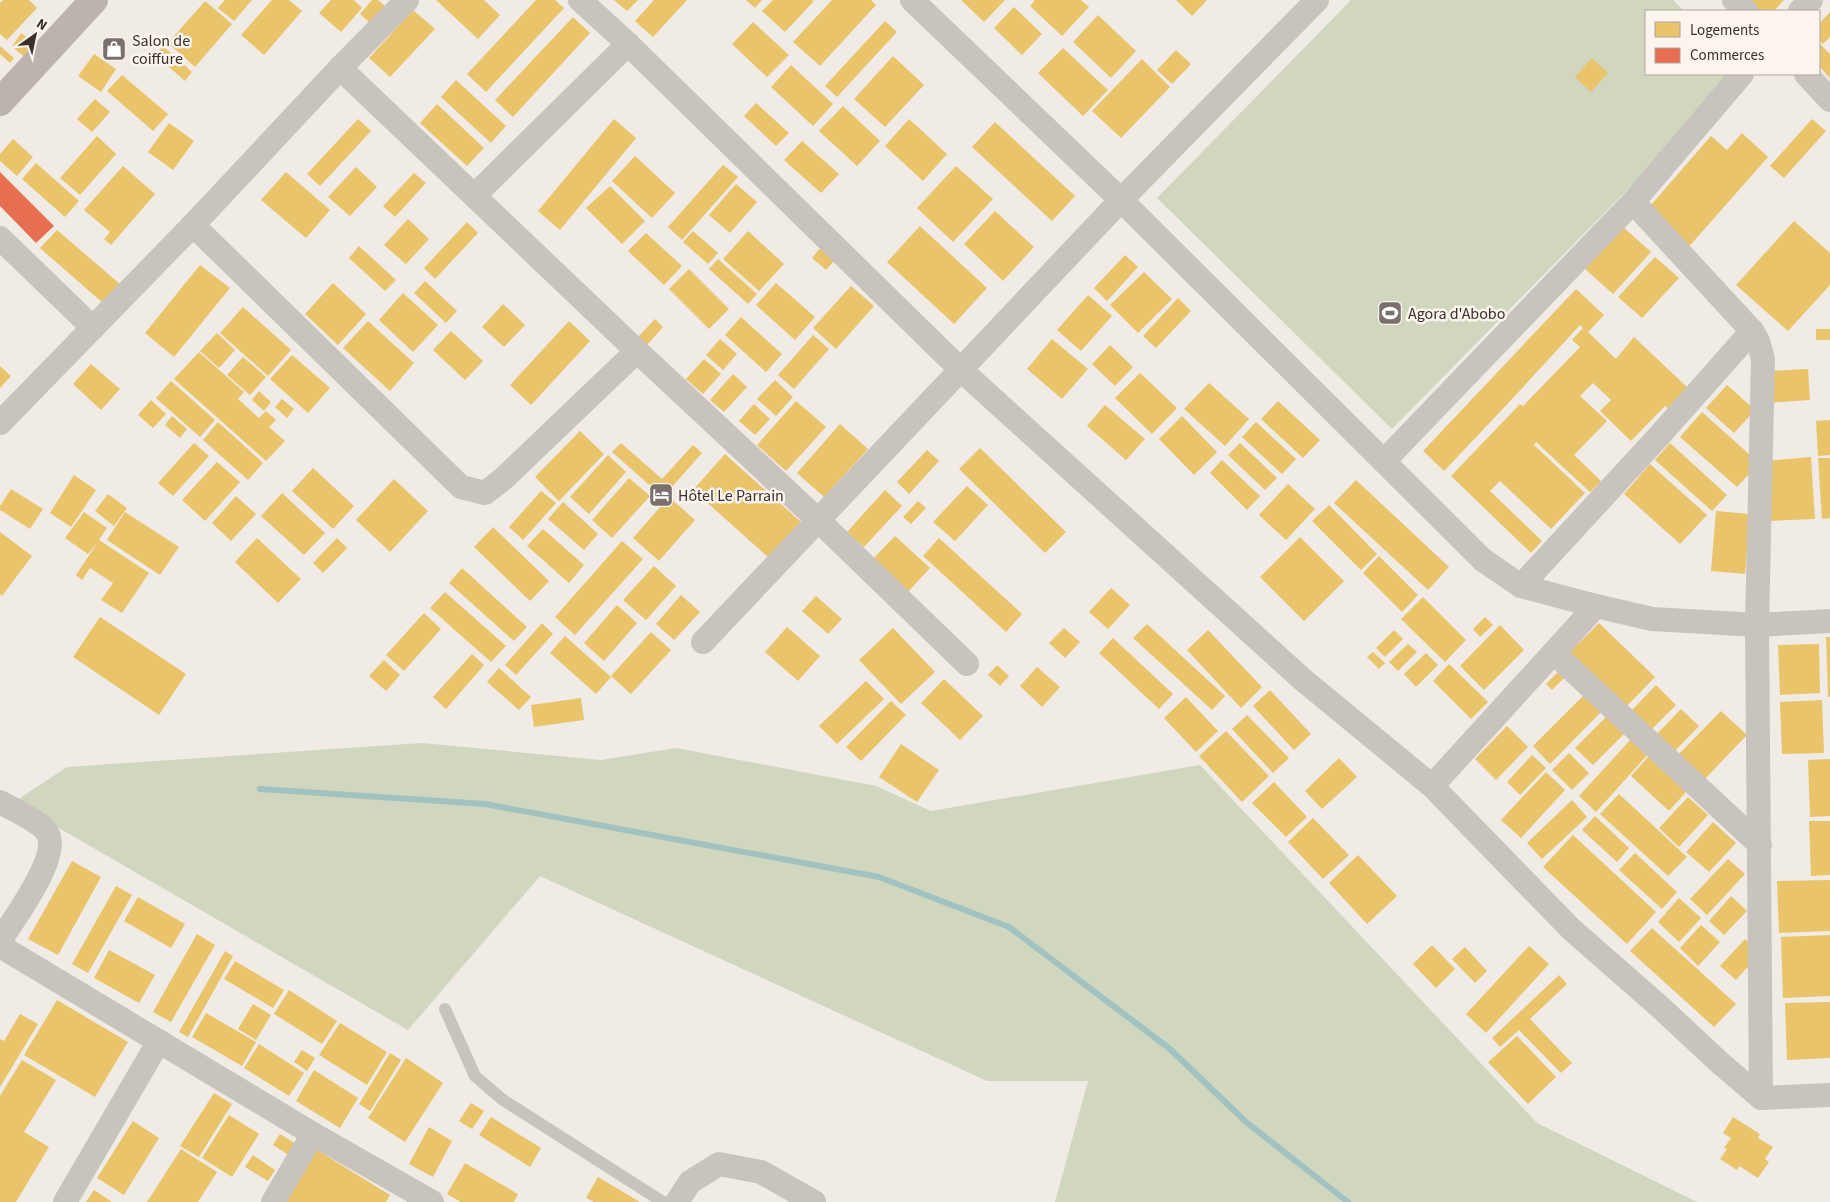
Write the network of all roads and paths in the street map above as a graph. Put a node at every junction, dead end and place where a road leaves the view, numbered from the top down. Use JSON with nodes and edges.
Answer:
{"nodes":[{"id":1,"x":94,"y":0,"type":"edge"},
{"id":2,"x":407,"y":0,"type":"edge"},
{"id":3,"x":580,"y":0,"type":"edge"},
{"id":4,"x":912,"y":0,"type":"edge"},
{"id":5,"x":1317,"y":0,"type":"edge"},
{"id":6,"x":1734,"y":0,"type":"edge"},
{"id":7,"x":1811,"y":0,"type":"edge"},
{"id":8,"x":1745,"y":10,"type":"edge"},
{"id":9,"x":1801,"y":10,"type":"edge"},
{"id":10,"x":628,"y":44,"type":"junction"},
{"id":11,"x":340,"y":68,"type":"junction"},
{"id":12,"x":1741,"y":75,"type":"edge"},
{"id":13,"x":1807,"y":75,"type":"edge"},
{"id":14,"x":1830,"y":100,"type":"edge"},
{"id":15,"x":0,"y":102,"type":"edge"},
{"id":16,"x":475,"y":195,"type":"junction"},
{"id":17,"x":1121,"y":200,"type":"junction"},
{"id":18,"x":1632,"y":202,"type":"junction"},
{"id":19,"x":193,"y":225,"type":"junction"},
{"id":20,"x":0,"y":238,"type":"edge"},
{"id":21,"x":93,"y":328,"type":"junction"},
{"id":22,"x":1752,"y":331,"type":"junction"},
{"id":23,"x":637,"y":350,"type":"junction"},
{"id":24,"x":961,"y":370,"type":"junction"},
{"id":25,"x":0,"y":423,"type":"edge"},
{"id":26,"x":1384,"y":461,"type":"junction"},
{"id":27,"x":819,"y":521,"type":"junction"},
{"id":28,"x":1521,"y":586,"type":"junction"},
{"id":29,"x":1596,"y":606,"type":"junction"},
{"id":30,"x":1830,"y":621,"type":"edge"},
{"id":31,"x":1757,"y":625,"type":"junction"},
{"id":32,"x":703,"y":642,"type":"dead end"},
{"id":33,"x":1554,"y":653,"type":"junction"},
{"id":34,"x":967,"y":664,"type":"dead end"},
{"id":35,"x":1432,"y":786,"type":"junction"},
{"id":36,"x":0,"y":802,"type":"edge"},
{"id":37,"x":1760,"y":845,"type":"junction"},
{"id":38,"x":0,"y":941,"type":"edge"},
{"id":39,"x":0,"y":946,"type":"edge"},
{"id":40,"x":445,"y":1009,"type":"dead end"},
{"id":41,"x":159,"y":1041,"type":"junction"},
{"id":42,"x":1830,"y":1095,"type":"edge"},
{"id":43,"x":1761,"y":1098,"type":"junction"},
{"id":44,"x":313,"y":1134,"type":"junction"},
{"id":45,"x":422,"y":1200,"type":"edge"},
{"id":46,"x":65,"y":1202,"type":"edge"},
{"id":47,"x":273,"y":1202,"type":"edge"},
{"id":48,"x":663,"y":1202,"type":"edge"},
{"id":49,"x":677,"y":1202,"type":"edge"},
{"id":50,"x":814,"y":1202,"type":"edge"}],
"edges":[{"from":1,"to":15,"type":"street"},
{"from":2,"to":11,"type":"street"},
{"from":3,"to":10,"type":"street"},
{"from":4,"to":17,"type":"street"},
{"from":5,"to":17,"type":"street"},
{"from":6,"to":8,"type":"street"},
{"from":7,"to":9,"type":"street"},
{"from":10,"to":16,"type":"street"},
{"from":10,"to":24,"type":"street"},
{"from":11,"to":16,"type":"street"},
{"from":11,"to":19,"type":"street"},
{"from":12,"to":18,"type":"street"},
{"from":13,"to":14,"type":"street"},
{"from":16,"to":23,"type":"street"},
{"from":17,"to":24,"type":"street"},
{"from":17,"to":26,"type":"street"},
{"from":18,"to":22,"type":"street"},
{"from":18,"to":26,"type":"street"},
{"from":19,"to":21,"type":"street"},
{"from":19,"to":23,"type":"street"},
{"from":20,"to":21,"type":"street"},
{"from":21,"to":25,"type":"street"},
{"from":22,"to":28,"type":"street"},
{"from":22,"to":31,"type":"street"},
{"from":23,"to":27,"type":"street"},
{"from":24,"to":27,"type":"street"},
{"from":24,"to":35,"type":"street"},
{"from":26,"to":28,"type":"street"},
{"from":27,"to":32,"type":"street"},
{"from":27,"to":34,"type":"street"},
{"from":28,"to":29,"type":"street"},
{"from":29,"to":31,"type":"street"},
{"from":29,"to":33,"type":"street"},
{"from":30,"to":31,"type":"street"},
{"from":31,"to":37,"type":"street"},
{"from":33,"to":35,"type":"street"},
{"from":33,"to":37,"type":"street"},
{"from":35,"to":43,"type":"street"},
{"from":36,"to":38,"type":"street"},
{"from":37,"to":43,"type":"street"},
{"from":39,"to":41,"type":"street"},
{"from":40,"to":48,"type":"lane"},
{"from":41,"to":44,"type":"street"},
{"from":41,"to":46,"type":"street"},
{"from":42,"to":43,"type":"street"},
{"from":44,"to":45,"type":"street"},
{"from":44,"to":47,"type":"street"},
{"from":49,"to":50,"type":"street"}]}
